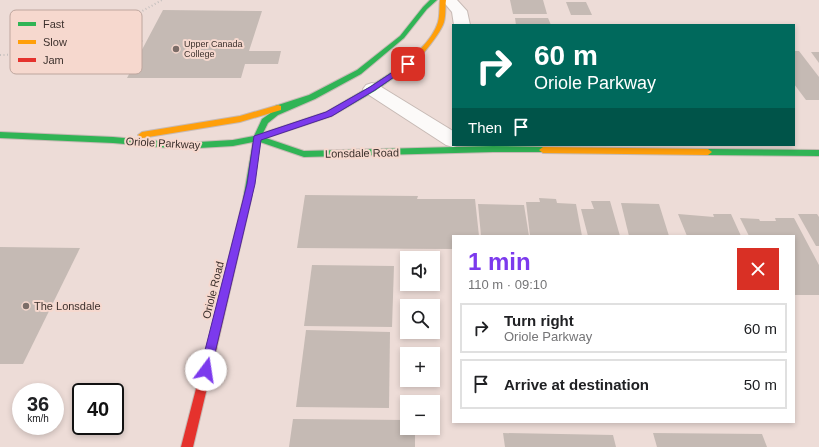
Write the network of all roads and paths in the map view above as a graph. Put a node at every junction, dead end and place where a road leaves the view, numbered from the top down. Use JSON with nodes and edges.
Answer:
{"nodes":[{"id":1,"x":162,"y":0,"type":"edge"},
{"id":2,"x":434,"y":0,"type":"edge"},
{"id":3,"x":443,"y":0,"type":"edge"},
{"id":4,"x":450,"y":0,"type":"edge"},
{"id":5,"x":142,"y":11,"type":"edge"},
{"id":6,"x":462,"y":24,"type":"edge"},
{"id":7,"x":0,"y":55,"type":"edge"},
{"id":8,"x":10,"y":55,"type":"edge"},
{"id":9,"x":372,"y":89,"type":"junction"},
{"id":10,"x":312,"y":97,"type":"junction"},
{"id":11,"x":0,"y":135,"type":"edge"},
{"id":12,"x":257,"y":138,"type":"junction"},
{"id":13,"x":452,"y":139,"type":"edge"},
{"id":14,"x":113,"y":140,"type":"junction"},
{"id":15,"x":467,"y":147,"type":"edge"},
{"id":16,"x":819,"y":153,"type":"edge"},
{"id":17,"x":187,"y":447,"type":"edge"}],
"edges":[{"from":1,"to":5,"type":"path"},
{"from":2,"to":10,"type":"main road","name":"Oriole Parkway"},
{"from":3,"to":9,"type":"main road","name":"Oriole Parkway"},
{"from":4,"to":6,"type":"street"},
{"from":7,"to":8,"type":"path"},
{"from":9,"to":12,"type":"main road","name":"Oriole Parkway"},
{"from":9,"to":13,"type":"street"},
{"from":10,"to":12,"type":"main road"},
{"from":10,"to":14,"type":"main road","name":"Oriole Parkway"},
{"from":11,"to":14,"type":"main road"},
{"from":12,"to":14,"type":"main road","name":"Oriole Parkway"},
{"from":12,"to":15,"type":"main road","name":"Lonsdale Road"},
{"from":12,"to":17,"type":"main road","name":"Oriole Road"},
{"from":15,"to":16,"type":"main road","name":"Lonsdale Road"}]}
